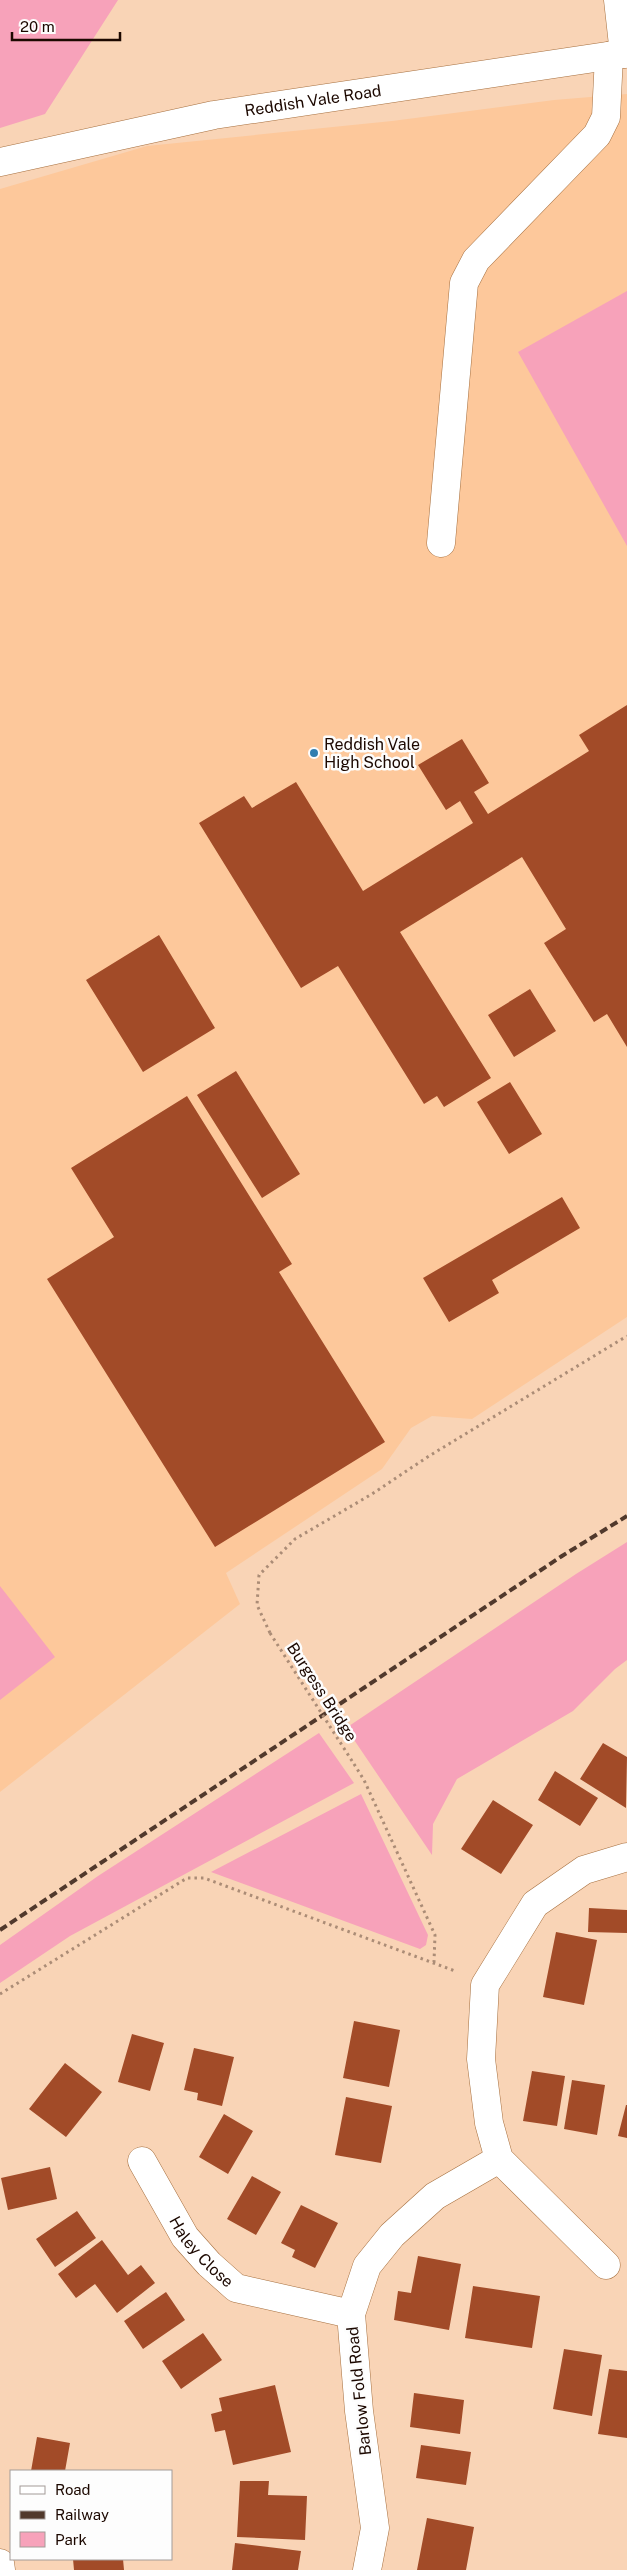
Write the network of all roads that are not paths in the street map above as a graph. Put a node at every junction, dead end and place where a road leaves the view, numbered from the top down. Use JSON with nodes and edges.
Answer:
{"nodes":[{"id":1,"x":618,"y":0,"type":"edge"},
{"id":2,"x":620,"y":55,"type":"edge"},
{"id":3,"x":0,"y":162,"type":"edge"},
{"id":4,"x":441,"y":543,"type":"dead end"},
{"id":5,"x":627,"y":1857,"type":"edge"},
{"id":6,"x":498,"y":2159,"type":"junction"},
{"id":7,"x":142,"y":2160,"type":"dead end"},
{"id":8,"x":606,"y":2265,"type":"dead end"},
{"id":9,"x":351,"y":2314,"type":"junction"},
{"id":10,"x":0,"y":2563,"type":"edge"},
{"id":11,"x":1,"y":2570,"type":"edge"},
{"id":12,"x":367,"y":2570,"type":"edge"}],
"edges":[{"from":1,"to":2,"type":"street"},
{"from":2,"to":3,"type":"street","name":"Reddish Vale Road"},
{"from":2,"to":4,"type":"street"},
{"from":5,"to":6,"type":"street"},
{"from":6,"to":8,"type":"street"},
{"from":6,"to":9,"type":"street","name":"Barlow Fold Road"},
{"from":7,"to":9,"type":"street","name":"Haley Close"},
{"from":9,"to":12,"type":"street","name":"Barlow Fold Road"},
{"from":10,"to":11,"type":"street"}]}
